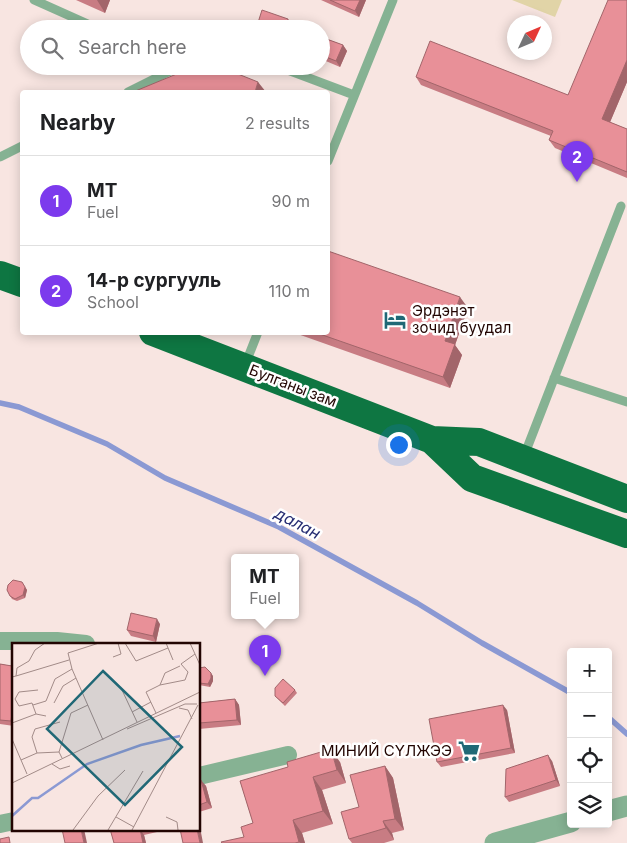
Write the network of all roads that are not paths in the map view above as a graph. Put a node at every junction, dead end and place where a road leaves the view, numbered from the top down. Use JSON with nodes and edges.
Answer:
{"nodes":[{"id":1,"x":34,"y":0,"type":"edge"},
{"id":2,"x":393,"y":0,"type":"edge"},
{"id":3,"x":79,"y":20,"type":"edge"},
{"id":4,"x":162,"y":75,"type":"edge"},
{"id":5,"x":300,"y":75,"type":"edge"},
{"id":6,"x":132,"y":90,"type":"edge"},
{"id":7,"x":354,"y":96,"type":"junction"},
{"id":8,"x":20,"y":147,"type":"edge"},
{"id":9,"x":330,"y":156,"type":"edge"},
{"id":10,"x":0,"y":157,"type":"edge"},
{"id":11,"x":620,"y":206,"type":"dead end"},
{"id":12,"x":0,"y":275,"type":"edge"},
{"id":13,"x":20,"y":282,"type":"edge"},
{"id":14,"x":161,"y":335,"type":"edge"},
{"id":15,"x":257,"y":335,"type":"edge"},
{"id":16,"x":244,"y":367,"type":"junction"},
{"id":17,"x":554,"y":378,"type":"junction"},
{"id":18,"x":627,"y":402,"type":"edge"},
{"id":19,"x":432,"y":440,"type":"junction"},
{"id":20,"x":523,"y":459,"type":"junction"},
{"id":21,"x":627,"y":499,"type":"edge"},
{"id":22,"x":627,"y":534,"type":"edge"},
{"id":23,"x":0,"y":641,"type":"edge"},
{"id":24,"x":76,"y":643,"type":"edge"},
{"id":25,"x":288,"y":755,"type":"dead end"},
{"id":26,"x":200,"y":776,"type":"edge"},
{"id":27,"x":627,"y":806,"type":"edge"},
{"id":28,"x":612,"y":810,"type":"edge"},
{"id":29,"x":567,"y":823,"type":"edge"},
{"id":30,"x":495,"y":843,"type":"edge"}],
"edges":[{"from":1,"to":3,"type":"lane"},
{"from":2,"to":7,"type":"lane"},
{"from":4,"to":6,"type":"lane"},
{"from":5,"to":7,"type":"lane"},
{"from":7,"to":9,"type":"lane"},
{"from":8,"to":10,"type":"lane"},
{"from":11,"to":17,"type":"lane"},
{"from":12,"to":13,"type":"highway"},
{"from":14,"to":16,"type":"highway","name":"Булганы зам"},
{"from":15,"to":16,"type":"lane"},
{"from":16,"to":19,"type":"highway","name":"Булганы зам"},
{"from":17,"to":18,"type":"lane"},
{"from":17,"to":20,"type":"lane"},
{"from":19,"to":20,"type":"highway","name":"Булганы зам"},
{"from":19,"to":22,"type":"highway","name":"Булганы зам"},
{"from":20,"to":21,"type":"highway","name":"Булганы зам"},
{"from":23,"to":24,"type":"street"},
{"from":25,"to":26,"type":"street"},
{"from":27,"to":28,"type":"street"},
{"from":29,"to":30,"type":"street"}]}
